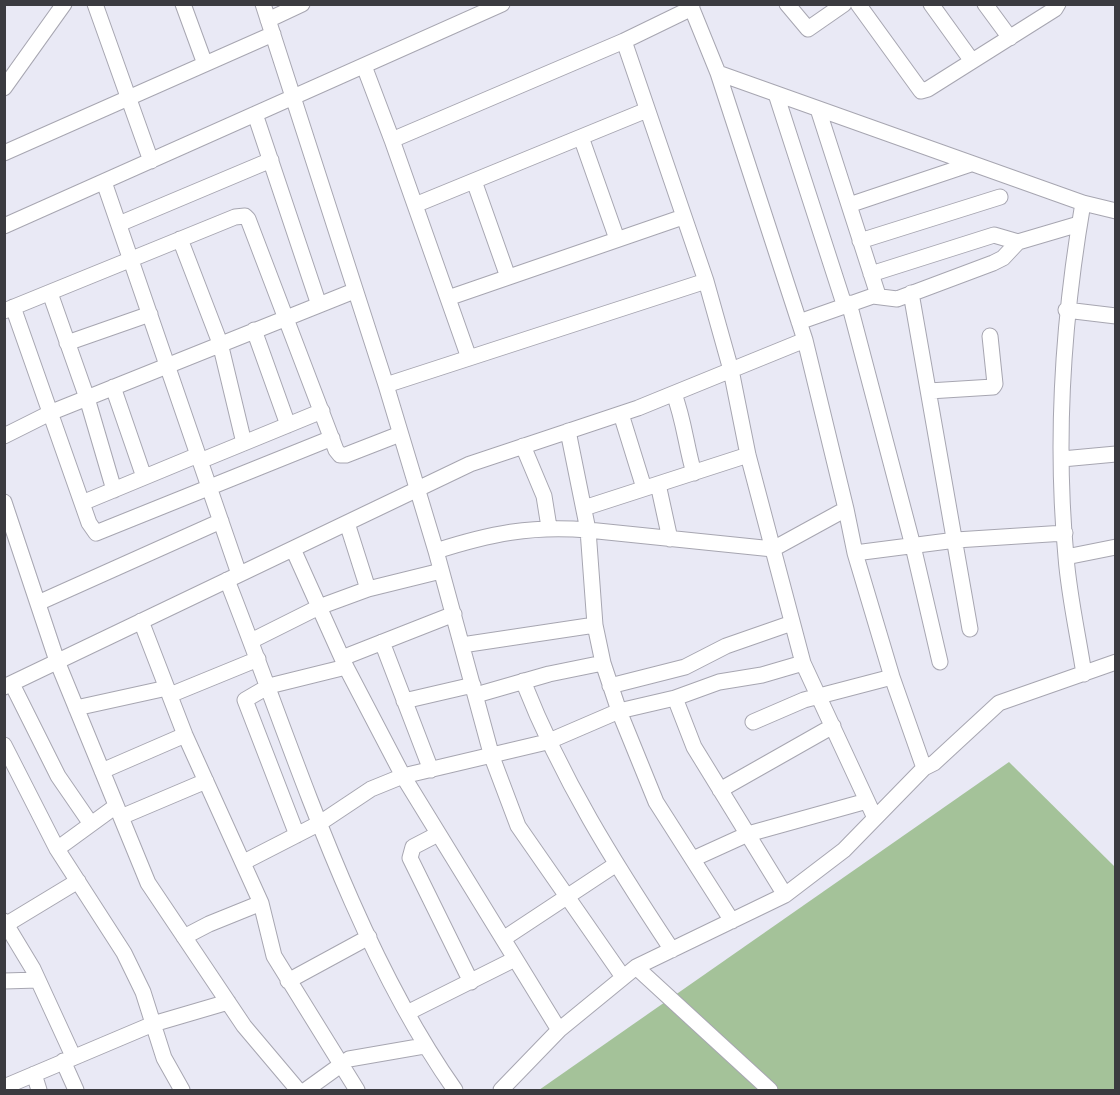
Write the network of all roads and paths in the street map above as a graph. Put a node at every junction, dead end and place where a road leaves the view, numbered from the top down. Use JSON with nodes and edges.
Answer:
{"nodes":[{"id":1,"x":64,"y":4,"type":"edge"},
{"id":2,"x":95,"y":4,"type":"edge"},
{"id":3,"x":183,"y":4,"type":"edge"},
{"id":4,"x":263,"y":4,"type":"edge"},
{"id":5,"x":302,"y":4,"type":"edge"},
{"id":6,"x":502,"y":4,"type":"edge"},
{"id":7,"x":787,"y":4,"type":"edge"},
{"id":8,"x":844,"y":4,"type":"edge"},
{"id":9,"x":858,"y":4,"type":"edge"},
{"id":10,"x":931,"y":4,"type":"edge"},
{"id":11,"x":985,"y":4,"type":"edge"},
{"id":12,"x":1058,"y":4,"type":"edge"},
{"id":13,"x":691,"y":6,"type":"edge"},
{"id":14,"x":270,"y":27,"type":"junction"},
{"id":15,"x":1010,"y":38,"type":"junction"},
{"id":16,"x":624,"y":41,"type":"junction"},
{"id":17,"x":972,"y":61,"type":"junction"},
{"id":18,"x":205,"y":63,"type":"junction"},
{"id":19,"x":364,"y":66,"type":"junction"},
{"id":20,"x":718,"y":73,"type":"junction"},
{"id":21,"x":4,"y":88,"type":"edge"},
{"id":22,"x":776,"y":94,"type":"junction"},
{"id":23,"x":291,"y":97,"type":"junction"},
{"id":24,"x":128,"y":98,"type":"junction"},
{"id":25,"x":818,"y":109,"type":"junction"},
{"id":26,"x":647,"y":110,"type":"junction"},
{"id":27,"x":255,"y":114,"type":"junction"},
{"id":28,"x":581,"y":137,"type":"junction"},
{"id":29,"x":392,"y":140,"type":"junction"},
{"id":30,"x":4,"y":153,"type":"edge"},
{"id":31,"x":271,"y":160,"type":"junction"},
{"id":32,"x":151,"y":161,"type":"junction"},
{"id":33,"x":971,"y":164,"type":"junction"},
{"id":34,"x":474,"y":181,"type":"junction"},
{"id":35,"x":104,"y":182,"type":"junction"},
{"id":36,"x":1000,"y":197,"type":"dead end"},
{"id":37,"x":1083,"y":203,"type":"junction"},
{"id":38,"x":415,"y":205,"type":"junction"},
{"id":39,"x":849,"y":205,"type":"junction"},
{"id":40,"x":1116,"y":211,"type":"edge"},
{"id":41,"x":683,"y":217,"type":"junction"},
{"id":42,"x":119,"y":224,"type":"junction"},
{"id":43,"x":1079,"y":224,"type":"junction"},
{"id":44,"x":4,"y":226,"type":"edge"},
{"id":45,"x":180,"y":239,"type":"junction"},
{"id":46,"x":617,"y":239,"type":"junction"},
{"id":47,"x":860,"y":241,"type":"junction"},
{"id":48,"x":1018,"y":242,"type":"junction"},
{"id":49,"x":131,"y":259,"type":"junction"},
{"id":50,"x":871,"y":274,"type":"junction"},
{"id":51,"x":508,"y":277,"type":"junction"},
{"id":52,"x":706,"y":281,"type":"junction"},
{"id":53,"x":354,"y":291,"type":"junction"},
{"id":54,"x":50,"y":292,"type":"junction"},
{"id":55,"x":911,"y":293,"type":"junction"},
{"id":56,"x":878,"y":295,"type":"junction"},
{"id":57,"x":448,"y":298,"type":"junction"},
{"id":58,"x":846,"y":303,"type":"junction"},
{"id":59,"x":319,"y":305,"type":"junction"},
{"id":60,"x":9,"y":309,"type":"edge"},
{"id":61,"x":1066,"y":310,"type":"junction"},
{"id":62,"x":150,"y":314,"type":"junction"},
{"id":63,"x":1116,"y":316,"type":"edge"},
{"id":64,"x":286,"y":318,"type":"junction"},
{"id":65,"x":799,"y":322,"type":"junction"},
{"id":66,"x":254,"y":330,"type":"junction"},
{"id":67,"x":990,"y":336,"type":"dead end"},
{"id":68,"x":805,"y":340,"type":"junction"},
{"id":69,"x":67,"y":343,"type":"junction"},
{"id":70,"x":220,"y":344,"type":"junction"},
{"id":71,"x":469,"y":358,"type":"junction"},
{"id":72,"x":167,"y":364,"type":"junction"},
{"id":73,"x":731,"y":370,"type":"junction"},
{"id":74,"x":386,"y":385,"type":"junction"},
{"id":75,"x":112,"y":387,"type":"junction"},
{"id":76,"x":928,"y":391,"type":"junction"},
{"id":77,"x":674,"y":394,"type":"junction"},
{"id":78,"x":87,"y":398,"type":"junction"},
{"id":79,"x":322,"y":411,"type":"junction"},
{"id":80,"x":51,"y":412,"type":"junction"},
{"id":81,"x":621,"y":414,"type":"junction"},
{"id":82,"x":288,"y":425,"type":"junction"},
{"id":83,"x":568,"y":431,"type":"junction"},
{"id":84,"x":400,"y":434,"type":"junction"},
{"id":85,"x":4,"y":436,"type":"edge"},
{"id":86,"x":332,"y":438,"type":"junction"},
{"id":87,"x":244,"y":443,"type":"junction"},
{"id":88,"x":523,"y":446,"type":"junction"},
{"id":89,"x":1116,"y":454,"type":"edge"},
{"id":90,"x":748,"y":455,"type":"junction"},
{"id":91,"x":199,"y":458,"type":"junction"},
{"id":92,"x":1062,"y":459,"type":"junction"},
{"id":93,"x":694,"y":473,"type":"junction"},
{"id":94,"x":144,"y":477,"type":"junction"},
{"id":95,"x":651,"y":486,"type":"junction"},
{"id":96,"x":210,"y":489,"type":"junction"},
{"id":97,"x":417,"y":489,"type":"junction"},
{"id":98,"x":114,"y":490,"type":"junction"},
{"id":99,"x":82,"y":503,"type":"junction"},
{"id":100,"x":5,"y":508,"type":"edge"},
{"id":101,"x":584,"y":508,"type":"junction"},
{"id":102,"x":846,"y":509,"type":"junction"},
{"id":103,"x":221,"y":522,"type":"junction"},
{"id":104,"x":347,"y":523,"type":"junction"},
{"id":105,"x":549,"y":527,"type":"junction"},
{"id":106,"x":588,"y":530,"type":"junction"},
{"id":107,"x":1065,"y":533,"type":"junction"},
{"id":108,"x":670,"y":539,"type":"junction"},
{"id":109,"x":956,"y":540,"type":"junction"},
{"id":110,"x":913,"y":546,"type":"junction"},
{"id":111,"x":1116,"y":547,"type":"edge"},
{"id":112,"x":293,"y":549,"type":"junction"},
{"id":113,"x":773,"y":549,"type":"junction"},
{"id":114,"x":436,"y":551,"type":"junction"},
{"id":115,"x":855,"y":553,"type":"junction"},
{"id":116,"x":1066,"y":557,"type":"junction"},
{"id":117,"x":441,"y":571,"type":"junction"},
{"id":118,"x":233,"y":577,"type":"junction"},
{"id":119,"x":368,"y":589,"type":"junction"},
{"id":120,"x":38,"y":603,"type":"junction"},
{"id":121,"x":319,"y":607,"type":"junction"},
{"id":122,"x":454,"y":614,"type":"junction"},
{"id":123,"x":141,"y":621,"type":"junction"},
{"id":124,"x":792,"y":623,"type":"junction"},
{"id":125,"x":596,"y":625,"type":"junction"},
{"id":126,"x":970,"y":629,"type":"dead end"},
{"id":127,"x":251,"y":641,"type":"junction"},
{"id":128,"x":382,"y":642,"type":"junction"},
{"id":129,"x":462,"y":645,"type":"junction"},
{"id":130,"x":258,"y":659,"type":"junction"},
{"id":131,"x":57,"y":661,"type":"junction"},
{"id":132,"x":940,"y":662,"type":"dead end"},
{"id":133,"x":1116,"y":662,"type":"edge"},
{"id":134,"x":344,"y":663,"type":"junction"},
{"id":135,"x":603,"y":663,"type":"junction"},
{"id":136,"x":803,"y":663,"type":"junction"},
{"id":137,"x":1084,"y":674,"type":"junction"},
{"id":138,"x":892,"y":677,"type":"junction"},
{"id":139,"x":523,"y":681,"type":"junction"},
{"id":140,"x":8,"y":686,"type":"edge"},
{"id":141,"x":269,"y":686,"type":"junction"},
{"id":142,"x":610,"y":686,"type":"junction"},
{"id":143,"x":474,"y":690,"type":"junction"},
{"id":144,"x":168,"y":691,"type":"junction"},
{"id":145,"x":819,"y":697,"type":"junction"},
{"id":146,"x":675,"y":698,"type":"junction"},
{"id":147,"x":405,"y":701,"type":"junction"},
{"id":148,"x":76,"y":708,"type":"junction"},
{"id":149,"x":619,"y":711,"type":"junction"},
{"id":150,"x":753,"y":722,"type":"dead end"},
{"id":151,"x":833,"y":726,"type":"junction"},
{"id":152,"x":185,"y":735,"type":"junction"},
{"id":153,"x":547,"y":742,"type":"junction"},
{"id":154,"x":4,"y":745,"type":"edge"},
{"id":155,"x":492,"y":757,"type":"junction"},
{"id":156,"x":924,"y":768,"type":"junction"},
{"id":157,"x":431,"y":770,"type":"junction"},
{"id":158,"x":102,"y":771,"type":"junction"},
{"id":159,"x":402,"y":776,"type":"junction"},
{"id":160,"x":206,"y":781,"type":"junction"},
{"id":161,"x":720,"y":790,"type":"junction"},
{"id":162,"x":867,"y":801,"type":"junction"},
{"id":163,"x":118,"y":812,"type":"junction"},
{"id":164,"x":875,"y":818,"type":"junction"},
{"id":165,"x":320,"y":823,"type":"junction"},
{"id":166,"x":91,"y":824,"type":"junction"},
{"id":167,"x":438,"y":834,"type":"junction"},
{"id":168,"x":748,"y":834,"type":"junction"},
{"id":169,"x":297,"y":835,"type":"junction"},
{"id":170,"x":57,"y":849,"type":"junction"},
{"id":171,"x":693,"y":859,"type":"junction"},
{"id":172,"x":244,"y":862,"type":"junction"},
{"id":173,"x":615,"y":865,"type":"junction"},
{"id":174,"x":78,"y":881,"type":"junction"},
{"id":175,"x":785,"y":895,"type":"junction"},
{"id":176,"x":568,"y":897,"type":"junction"},
{"id":177,"x":261,"y":903,"type":"junction"},
{"id":178,"x":732,"y":921,"type":"junction"},
{"id":179,"x":6,"y":922,"type":"edge"},
{"id":180,"x":184,"y":937,"type":"junction"},
{"id":181,"x":369,"y":937,"type":"junction"},
{"id":182,"x":503,"y":939,"type":"junction"},
{"id":183,"x":672,"y":950,"type":"junction"},
{"id":184,"x":515,"y":959,"type":"junction"},
{"id":185,"x":629,"y":972,"type":"junction"},
{"id":186,"x":38,"y":980,"type":"junction"},
{"id":187,"x":4,"y":981,"type":"edge"},
{"id":188,"x":288,"y":981,"type":"junction"},
{"id":189,"x":471,"y":982,"type":"junction"},
{"id":190,"x":228,"y":1002,"type":"junction"},
{"id":191,"x":407,"y":1013,"type":"junction"},
{"id":192,"x":153,"y":1024,"type":"junction"},
{"id":193,"x":559,"y":1030,"type":"junction"},
{"id":194,"x":424,"y":1046,"type":"junction"},
{"id":195,"x":68,"y":1059,"type":"junction"},
{"id":196,"x":340,"y":1064,"type":"junction"},
{"id":197,"x":34,"y":1074,"type":"junction"},
{"id":198,"x":4,"y":1087,"type":"edge"},
{"id":199,"x":39,"y":1090,"type":"edge"},
{"id":200,"x":76,"y":1090,"type":"edge"},
{"id":201,"x":182,"y":1090,"type":"edge"},
{"id":202,"x":298,"y":1090,"type":"edge"},
{"id":203,"x":306,"y":1090,"type":"edge"},
{"id":204,"x":357,"y":1090,"type":"edge"},
{"id":205,"x":455,"y":1090,"type":"edge"},
{"id":206,"x":501,"y":1090,"type":"edge"},
{"id":207,"x":770,"y":1090,"type":"edge"}],
"edges":[{"from":1,"to":21,"type":"street"},
{"from":2,"to":24,"type":"street"},
{"from":3,"to":18,"type":"street"},
{"from":4,"to":14,"type":"street"},
{"from":5,"to":14,"type":"street"},
{"from":6,"to":19,"type":"street"},
{"from":7,"to":8,"type":"street"},
{"from":9,"to":17,"type":"street"},
{"from":10,"to":17,"type":"street"},
{"from":11,"to":15,"type":"street"},
{"from":12,"to":15,"type":"street"},
{"from":13,"to":16,"type":"street"},
{"from":13,"to":20,"type":"street"},
{"from":14,"to":18,"type":"street"},
{"from":14,"to":23,"type":"street"},
{"from":15,"to":17,"type":"street"},
{"from":16,"to":26,"type":"street"},
{"from":16,"to":29,"type":"street"},
{"from":18,"to":24,"type":"street"},
{"from":19,"to":23,"type":"street"},
{"from":19,"to":29,"type":"street"},
{"from":20,"to":22,"type":"street"},
{"from":20,"to":65,"type":"street"},
{"from":22,"to":25,"type":"street"},
{"from":22,"to":58,"type":"street"},
{"from":23,"to":27,"type":"street"},
{"from":23,"to":53,"type":"street"},
{"from":24,"to":30,"type":"street"},
{"from":24,"to":32,"type":"street"},
{"from":25,"to":33,"type":"street"},
{"from":25,"to":39,"type":"street"},
{"from":26,"to":28,"type":"street"},
{"from":26,"to":41,"type":"street"},
{"from":27,"to":31,"type":"street"},
{"from":27,"to":32,"type":"street"},
{"from":28,"to":34,"type":"street"},
{"from":28,"to":46,"type":"street"},
{"from":29,"to":38,"type":"street"},
{"from":31,"to":42,"type":"street"},
{"from":31,"to":59,"type":"street"},
{"from":32,"to":35,"type":"street"},
{"from":33,"to":37,"type":"street"},
{"from":33,"to":39,"type":"street"},
{"from":34,"to":38,"type":"street"},
{"from":34,"to":51,"type":"street"},
{"from":35,"to":42,"type":"street"},
{"from":35,"to":44,"type":"street"},
{"from":36,"to":47,"type":"street"},
{"from":37,"to":40,"type":"street"},
{"from":37,"to":43,"type":"street"},
{"from":38,"to":57,"type":"street"},
{"from":39,"to":47,"type":"street"},
{"from":41,"to":46,"type":"street"},
{"from":41,"to":52,"type":"street"},
{"from":42,"to":49,"type":"street"},
{"from":43,"to":48,"type":"street"},
{"from":43,"to":61,"type":"street"},
{"from":45,"to":49,"type":"street"},
{"from":45,"to":64,"type":"street"},
{"from":45,"to":70,"type":"street"},
{"from":46,"to":51,"type":"street"},
{"from":47,"to":50,"type":"street"},
{"from":48,"to":50,"type":"street"},
{"from":48,"to":55,"type":"street"},
{"from":49,"to":54,"type":"street"},
{"from":49,"to":62,"type":"street"},
{"from":50,"to":56,"type":"street"},
{"from":51,"to":57,"type":"street"},
{"from":52,"to":71,"type":"street"},
{"from":52,"to":73,"type":"street"},
{"from":53,"to":59,"type":"street"},
{"from":53,"to":74,"type":"street"},
{"from":54,"to":60,"type":"street"},
{"from":54,"to":69,"type":"street"},
{"from":55,"to":56,"type":"street"},
{"from":55,"to":76,"type":"street"},
{"from":56,"to":58,"type":"street"},
{"from":57,"to":71,"type":"street"},
{"from":58,"to":65,"type":"street"},
{"from":58,"to":110,"type":"street"},
{"from":59,"to":64,"type":"street"},
{"from":60,"to":80,"type":"street"},
{"from":61,"to":63,"type":"street"},
{"from":61,"to":92,"type":"street"},
{"from":62,"to":69,"type":"street"},
{"from":62,"to":72,"type":"street"},
{"from":64,"to":66,"type":"street"},
{"from":64,"to":79,"type":"street"},
{"from":65,"to":68,"type":"street"},
{"from":66,"to":70,"type":"street"},
{"from":66,"to":82,"type":"street"},
{"from":67,"to":76,"type":"street"},
{"from":68,"to":73,"type":"street"},
{"from":68,"to":102,"type":"street"},
{"from":69,"to":78,"type":"street"},
{"from":70,"to":72,"type":"street"},
{"from":70,"to":87,"type":"street"},
{"from":71,"to":74,"type":"street"},
{"from":72,"to":75,"type":"street"},
{"from":72,"to":91,"type":"street"},
{"from":73,"to":77,"type":"street"},
{"from":73,"to":90,"type":"street"},
{"from":74,"to":84,"type":"street"},
{"from":75,"to":78,"type":"street"},
{"from":75,"to":94,"type":"street"},
{"from":76,"to":109,"type":"street"},
{"from":77,"to":81,"type":"street"},
{"from":77,"to":93,"type":"street"},
{"from":78,"to":80,"type":"street"},
{"from":78,"to":98,"type":"street"},
{"from":79,"to":82,"type":"street"},
{"from":79,"to":86,"type":"street"},
{"from":80,"to":85,"type":"street"},
{"from":80,"to":99,"type":"street"},
{"from":81,"to":83,"type":"street"},
{"from":81,"to":95,"type":"street"},
{"from":82,"to":87,"type":"street"},
{"from":83,"to":88,"type":"street"},
{"from":83,"to":101,"type":"street"},
{"from":84,"to":86,"type":"street"},
{"from":84,"to":97,"type":"street"},
{"from":86,"to":96,"type":"street"},
{"from":87,"to":91,"type":"street"},
{"from":88,"to":97,"type":"street"},
{"from":88,"to":105,"type":"street"},
{"from":89,"to":92,"type":"street"},
{"from":90,"to":93,"type":"street"},
{"from":90,"to":113,"type":"street"},
{"from":91,"to":94,"type":"street"},
{"from":91,"to":96,"type":"street"},
{"from":92,"to":107,"type":"street"},
{"from":93,"to":95,"type":"street"},
{"from":94,"to":98,"type":"street"},
{"from":95,"to":101,"type":"street"},
{"from":95,"to":108,"type":"street"},
{"from":96,"to":99,"type":"street"},
{"from":96,"to":103,"type":"street"},
{"from":97,"to":104,"type":"street"},
{"from":97,"to":114,"type":"street"},
{"from":98,"to":99,"type":"street"},
{"from":100,"to":120,"type":"street"},
{"from":101,"to":106,"type":"street"},
{"from":102,"to":113,"type":"street"},
{"from":102,"to":115,"type":"street"},
{"from":103,"to":118,"type":"street"},
{"from":103,"to":120,"type":"street"},
{"from":104,"to":112,"type":"street"},
{"from":104,"to":119,"type":"street"},
{"from":105,"to":106,"type":"street"},
{"from":105,"to":114,"type":"street"},
{"from":106,"to":108,"type":"street"},
{"from":106,"to":125,"type":"street"},
{"from":107,"to":109,"type":"street"},
{"from":107,"to":116,"type":"street"},
{"from":108,"to":113,"type":"street"},
{"from":109,"to":110,"type":"street"},
{"from":109,"to":126,"type":"street"},
{"from":110,"to":115,"type":"street"},
{"from":110,"to":132,"type":"street"},
{"from":111,"to":116,"type":"street"},
{"from":112,"to":118,"type":"street"},
{"from":112,"to":121,"type":"street"},
{"from":113,"to":124,"type":"street"},
{"from":114,"to":117,"type":"street"},
{"from":115,"to":138,"type":"street"},
{"from":116,"to":137,"type":"street"},
{"from":117,"to":119,"type":"street"},
{"from":117,"to":122,"type":"street"},
{"from":118,"to":123,"type":"street"},
{"from":118,"to":127,"type":"street"},
{"from":119,"to":121,"type":"street"},
{"from":120,"to":131,"type":"street"},
{"from":121,"to":127,"type":"street"},
{"from":121,"to":134,"type":"street"},
{"from":122,"to":128,"type":"street"},
{"from":122,"to":129,"type":"street"},
{"from":123,"to":131,"type":"street"},
{"from":123,"to":144,"type":"street"},
{"from":124,"to":136,"type":"street"},
{"from":124,"to":142,"type":"street"},
{"from":125,"to":129,"type":"street"},
{"from":125,"to":135,"type":"street"},
{"from":127,"to":130,"type":"street"},
{"from":128,"to":134,"type":"street"},
{"from":128,"to":147,"type":"street"},
{"from":129,"to":143,"type":"street"},
{"from":130,"to":141,"type":"street"},
{"from":130,"to":144,"type":"street"},
{"from":131,"to":140,"type":"street"},
{"from":131,"to":148,"type":"street"},
{"from":133,"to":137,"type":"street"},
{"from":134,"to":141,"type":"street"},
{"from":134,"to":159,"type":"street"},
{"from":135,"to":139,"type":"street"},
{"from":135,"to":142,"type":"street"},
{"from":136,"to":145,"type":"street"},
{"from":136,"to":146,"type":"street"},
{"from":137,"to":156,"type":"street"},
{"from":138,"to":145,"type":"street"},
{"from":138,"to":156,"type":"street"},
{"from":139,"to":143,"type":"street"},
{"from":139,"to":153,"type":"street"},
{"from":140,"to":166,"type":"street"},
{"from":141,"to":165,"type":"street"},
{"from":141,"to":169,"type":"street"},
{"from":142,"to":149,"type":"street"},
{"from":143,"to":147,"type":"street"},
{"from":143,"to":155,"type":"street"},
{"from":144,"to":148,"type":"street"},
{"from":144,"to":152,"type":"street"},
{"from":145,"to":150,"type":"street"},
{"from":145,"to":151,"type":"street"},
{"from":146,"to":149,"type":"street"},
{"from":146,"to":161,"type":"street"},
{"from":147,"to":157,"type":"street"},
{"from":148,"to":158,"type":"street"},
{"from":149,"to":153,"type":"street"},
{"from":149,"to":171,"type":"street"},
{"from":151,"to":161,"type":"street"},
{"from":151,"to":162,"type":"street"},
{"from":152,"to":158,"type":"street"},
{"from":152,"to":160,"type":"street"},
{"from":153,"to":155,"type":"street"},
{"from":153,"to":173,"type":"street"},
{"from":154,"to":170,"type":"street"},
{"from":155,"to":157,"type":"street"},
{"from":155,"to":176,"type":"street"},
{"from":156,"to":164,"type":"street"},
{"from":157,"to":159,"type":"street"},
{"from":158,"to":163,"type":"street"},
{"from":159,"to":165,"type":"street"},
{"from":159,"to":167,"type":"street"},
{"from":160,"to":163,"type":"street"},
{"from":160,"to":172,"type":"street"},
{"from":161,"to":168,"type":"street"},
{"from":162,"to":164,"type":"street"},
{"from":162,"to":168,"type":"street"},
{"from":163,"to":166,"type":"street"},
{"from":163,"to":180,"type":"street"},
{"from":164,"to":175,"type":"street"},
{"from":165,"to":169,"type":"street"},
{"from":165,"to":181,"type":"street"},
{"from":166,"to":170,"type":"street"},
{"from":167,"to":182,"type":"street"},
{"from":167,"to":189,"type":"street"},
{"from":168,"to":171,"type":"street"},
{"from":168,"to":175,"type":"street"},
{"from":169,"to":172,"type":"street"},
{"from":170,"to":174,"type":"street"},
{"from":171,"to":178,"type":"street"},
{"from":172,"to":177,"type":"street"},
{"from":173,"to":176,"type":"street"},
{"from":173,"to":183,"type":"street"},
{"from":174,"to":179,"type":"street"},
{"from":174,"to":192,"type":"street"},
{"from":175,"to":178,"type":"street"},
{"from":176,"to":182,"type":"street"},
{"from":176,"to":185,"type":"street"},
{"from":177,"to":180,"type":"street"},
{"from":177,"to":188,"type":"street"},
{"from":178,"to":183,"type":"street"},
{"from":179,"to":186,"type":"street"},
{"from":180,"to":190,"type":"street"},
{"from":181,"to":188,"type":"street"},
{"from":181,"to":191,"type":"street"},
{"from":182,"to":184,"type":"street"},
{"from":183,"to":185,"type":"street"},
{"from":184,"to":189,"type":"street"},
{"from":184,"to":193,"type":"street"},
{"from":185,"to":193,"type":"street"},
{"from":185,"to":207,"type":"street"},
{"from":186,"to":187,"type":"street"},
{"from":186,"to":195,"type":"street"},
{"from":188,"to":196,"type":"street"},
{"from":189,"to":191,"type":"street"},
{"from":190,"to":192,"type":"street"},
{"from":190,"to":202,"type":"street"},
{"from":191,"to":194,"type":"street"},
{"from":192,"to":195,"type":"street"},
{"from":192,"to":201,"type":"street"},
{"from":193,"to":206,"type":"street"},
{"from":194,"to":196,"type":"street"},
{"from":194,"to":205,"type":"street"},
{"from":195,"to":197,"type":"street"},
{"from":195,"to":200,"type":"street"},
{"from":196,"to":203,"type":"street"},
{"from":196,"to":204,"type":"street"},
{"from":197,"to":198,"type":"street"},
{"from":197,"to":199,"type":"street"}]}
